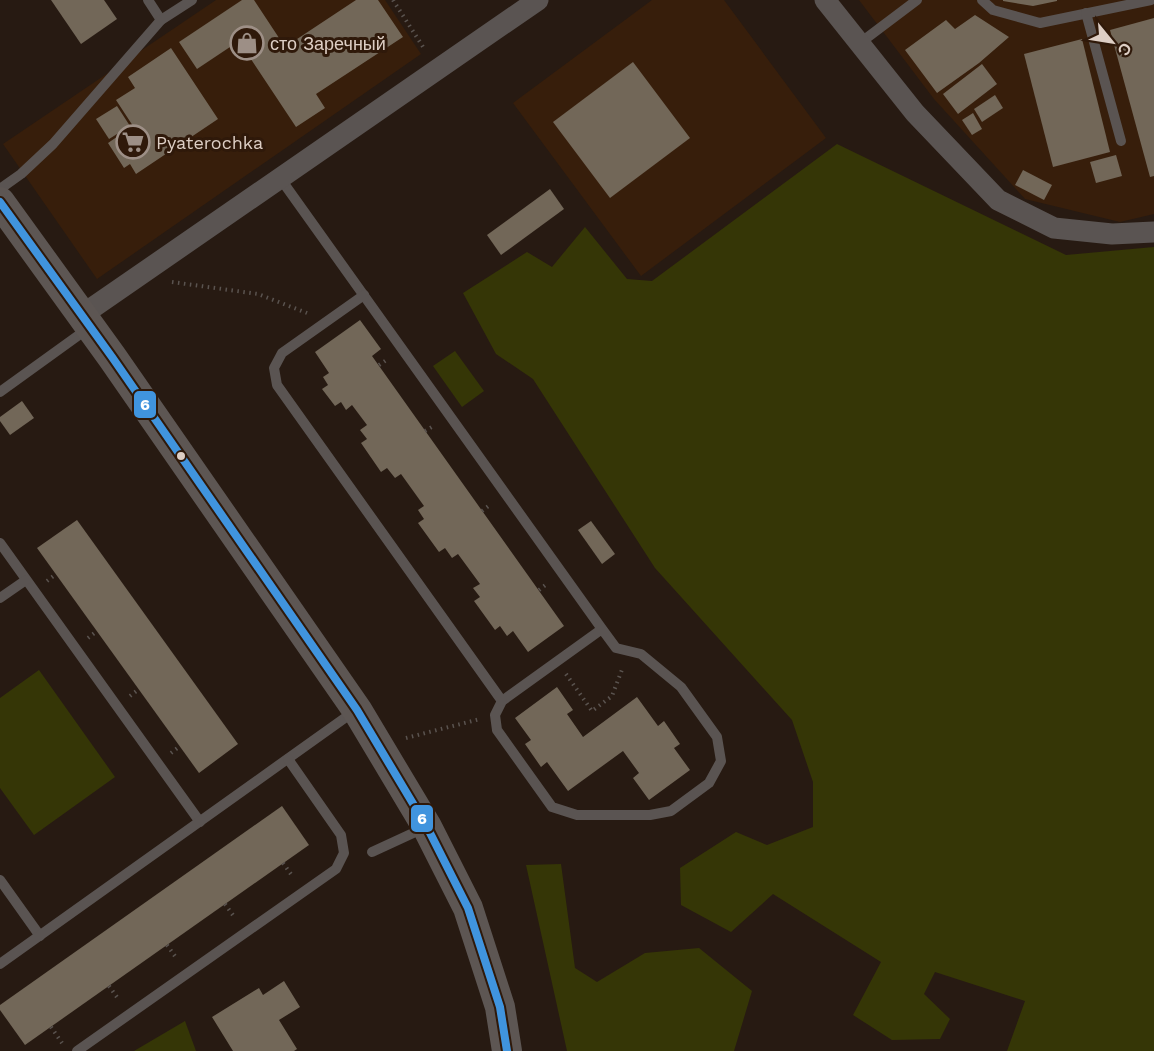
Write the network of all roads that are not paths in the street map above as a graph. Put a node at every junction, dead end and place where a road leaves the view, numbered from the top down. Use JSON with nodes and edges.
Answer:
{"nodes":[{"id":1,"x":148,"y":0,"type":"edge"},
{"id":2,"x":192,"y":0,"type":"edge"},
{"id":3,"x":538,"y":0,"type":"edge"},
{"id":4,"x":825,"y":0,"type":"edge"},
{"id":5,"x":917,"y":0,"type":"edge"},
{"id":6,"x":982,"y":0,"type":"edge"},
{"id":7,"x":1151,"y":0,"type":"edge"},
{"id":8,"x":1086,"y":14,"type":"junction"},
{"id":9,"x":161,"y":20,"type":"junction"},
{"id":10,"x":860,"y":43,"type":"junction"},
{"id":11,"x":1121,"y":141,"type":"dead end"},
{"id":12,"x":280,"y":178,"type":"junction"},
{"id":13,"x":0,"y":189,"type":"edge"},
{"id":14,"x":0,"y":202,"type":"edge"},
{"id":15,"x":1154,"y":232,"type":"edge"},
{"id":16,"x":364,"y":295,"type":"junction"},
{"id":17,"x":86,"y":321,"type":"junction"},
{"id":18,"x":0,"y":392,"type":"edge"},
{"id":19,"x":0,"y":543,"type":"edge"},
{"id":20,"x":26,"y":580,"type":"junction"},
{"id":21,"x":0,"y":598,"type":"edge"},
{"id":22,"x":602,"y":629,"type":"junction"},
{"id":23,"x":502,"y":701,"type":"junction"},
{"id":24,"x":357,"y":710,"type":"junction"},
{"id":25,"x":288,"y":759,"type":"junction"},
{"id":26,"x":200,"y":822,"type":"junction"},
{"id":27,"x":427,"y":827,"type":"junction"},
{"id":28,"x":372,"y":852,"type":"dead end"},
{"id":29,"x":0,"y":880,"type":"edge"},
{"id":30,"x":40,"y":936,"type":"junction"},
{"id":31,"x":0,"y":964,"type":"edge"},
{"id":32,"x":77,"y":1051,"type":"edge"},
{"id":33,"x":507,"y":1051,"type":"edge"}],
"edges":[{"from":1,"to":9,"type":"lane"},
{"from":2,"to":9,"type":"lane"},
{"from":3,"to":12,"type":"street"},
{"from":4,"to":10,"type":"street"},
{"from":5,"to":10,"type":"lane"},
{"from":6,"to":8,"type":"lane"},
{"from":7,"to":8,"type":"lane"},
{"from":8,"to":11,"type":"lane"},
{"from":9,"to":13,"type":"lane"},
{"from":10,"to":15,"type":"street"},
{"from":12,"to":16,"type":"lane"},
{"from":12,"to":17,"type":"street"},
{"from":14,"to":17,"type":"main road"},
{"from":16,"to":22,"type":"lane"},
{"from":16,"to":23,"type":"lane"},
{"from":17,"to":18,"type":"lane"},
{"from":17,"to":24,"type":"main road"},
{"from":19,"to":20,"type":"lane"},
{"from":20,"to":21,"type":"lane"},
{"from":20,"to":26,"type":"lane"},
{"from":22,"to":23,"type":"lane"},
{"from":22,"to":23,"type":"lane"},
{"from":24,"to":25,"type":"lane"},
{"from":24,"to":27,"type":"main road"},
{"from":25,"to":26,"type":"lane"},
{"from":25,"to":32,"type":"lane"},
{"from":26,"to":30,"type":"lane"},
{"from":27,"to":28,"type":"lane"},
{"from":27,"to":33,"type":"main road"},
{"from":29,"to":30,"type":"lane"},
{"from":30,"to":31,"type":"lane"}]}
